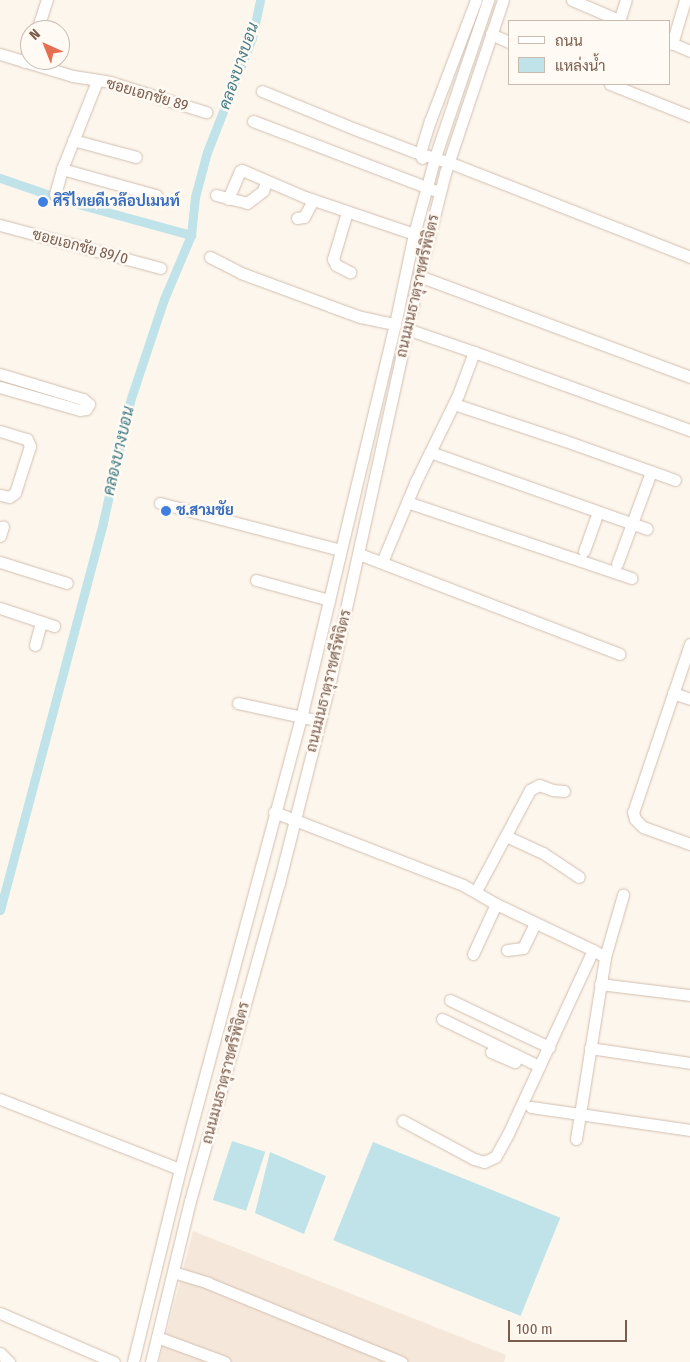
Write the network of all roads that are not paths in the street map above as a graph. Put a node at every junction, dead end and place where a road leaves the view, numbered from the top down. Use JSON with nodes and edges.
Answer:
{"nodes":[{"id":1,"x":47,"y":0,"type":"edge"},
{"id":2,"x":476,"y":0,"type":"edge"},
{"id":3,"x":488,"y":0,"type":"edge"},
{"id":4,"x":503,"y":0,"type":"edge"},
{"id":5,"x":572,"y":0,"type":"edge"},
{"id":6,"x":626,"y":0,"type":"edge"},
{"id":7,"x":685,"y":0,"type":"edge"},
{"id":8,"x":40,"y":20,"type":"edge"},
{"id":9,"x":618,"y":20,"type":"edge"},
{"id":10,"x":620,"y":20,"type":"edge"},
{"id":11,"x":491,"y":34,"type":"junction"},
{"id":12,"x":508,"y":42,"type":"edge"},
{"id":13,"x":670,"y":43,"type":"edge"},
{"id":14,"x":690,"y":51,"type":"edge"},
{"id":15,"x":0,"y":54,"type":"edge"},
{"id":16,"x":20,"y":61,"type":"edge"},
{"id":17,"x":55,"y":70,"type":"edge"},
{"id":18,"x":97,"y":81,"type":"junction"},
{"id":19,"x":612,"y":85,"type":"edge"},
{"id":20,"x":262,"y":91,"type":"dead end"},
{"id":21,"x":206,"y":112,"type":"dead end"},
{"id":22,"x":690,"y":116,"type":"edge"},
{"id":23,"x":253,"y":121,"type":"dead end"},
{"id":24,"x":73,"y":140,"type":"junction"},
{"id":25,"x":420,"y":154,"type":"junction"},
{"id":26,"x":435,"y":157,"type":"junction"},
{"id":27,"x":136,"y":158,"type":"dead end"},
{"id":28,"x":448,"y":162,"type":"junction"},
{"id":29,"x":62,"y":169,"type":"junction"},
{"id":30,"x":431,"y":173,"type":"junction"},
{"id":31,"x":266,"y":181,"type":"junction"},
{"id":32,"x":426,"y":188,"type":"junction"},
{"id":33,"x":440,"y":192,"type":"junction"},
{"id":34,"x":54,"y":194,"type":"dead end"},
{"id":35,"x":156,"y":194,"type":"dead end"},
{"id":36,"x":216,"y":195,"type":"dead end"},
{"id":37,"x":228,"y":199,"type":"junction"},
{"id":38,"x":313,"y":200,"type":"junction"},
{"id":39,"x":347,"y":212,"type":"junction"},
{"id":40,"x":297,"y":218,"type":"dead end"},
{"id":41,"x":0,"y":225,"type":"edge"},
{"id":42,"x":415,"y":231,"type":"junction"},
{"id":43,"x":430,"y":231,"type":"junction"},
{"id":44,"x":210,"y":257,"type":"dead end"},
{"id":45,"x":690,"y":257,"type":"edge"},
{"id":46,"x":160,"y":268,"type":"dead end"},
{"id":47,"x":350,"y":272,"type":"dead end"},
{"id":48,"x":419,"y":276,"type":"junction"},
{"id":49,"x":395,"y":324,"type":"junction"},
{"id":50,"x":407,"y":329,"type":"junction"},
{"id":51,"x":474,"y":352,"type":"junction"},
{"id":52,"x":0,"y":374,"type":"edge"},
{"id":53,"x":690,"y":377,"type":"edge"},
{"id":54,"x":0,"y":386,"type":"edge"},
{"id":55,"x":454,"y":404,"type":"junction"},
{"id":56,"x":690,"y":430,"type":"edge"},
{"id":57,"x":0,"y":431,"type":"edge"},
{"id":58,"x":430,"y":452,"type":"junction"},
{"id":59,"x":651,"y":472,"type":"junction"},
{"id":60,"x":675,"y":480,"type":"dead end"},
{"id":61,"x":0,"y":496,"type":"edge"},
{"id":62,"x":407,"y":502,"type":"junction"},
{"id":63,"x":160,"y":503,"type":"dead end"},
{"id":64,"x":598,"y":512,"type":"junction"},
{"id":65,"x":631,"y":523,"type":"junction"},
{"id":66,"x":647,"y":529,"type":"dead end"},
{"id":67,"x":342,"y":550,"type":"junction"},
{"id":68,"x":584,"y":551,"type":"dead end"},
{"id":69,"x":359,"y":554,"type":"junction"},
{"id":70,"x":0,"y":562,"type":"edge"},
{"id":71,"x":382,"y":562,"type":"junction"},
{"id":72,"x":616,"y":564,"type":"dead end"},
{"id":73,"x":631,"y":578,"type":"dead end"},
{"id":74,"x":256,"y":580,"type":"dead end"},
{"id":75,"x":67,"y":583,"type":"dead end"},
{"id":76,"x":330,"y":600,"type":"junction"},
{"id":77,"x":0,"y":608,"type":"edge"},
{"id":78,"x":41,"y":622,"type":"junction"},
{"id":79,"x":54,"y":626,"type":"dead end"},
{"id":80,"x":690,"y":644,"type":"edge"},
{"id":81,"x":35,"y":645,"type":"dead end"},
{"id":82,"x":619,"y":654,"type":"dead end"},
{"id":83,"x":673,"y":693,"type":"junction"},
{"id":84,"x":690,"y":698,"type":"edge"},
{"id":85,"x":238,"y":703,"type":"dead end"},
{"id":86,"x":301,"y":718,"type":"junction"},
{"id":87,"x":320,"y":721,"type":"junction"},
{"id":88,"x":564,"y":791,"type":"dead end"},
{"id":89,"x":274,"y":812,"type":"junction"},
{"id":90,"x":295,"y":820,"type":"junction"},
{"id":91,"x":506,"y":836,"type":"junction"},
{"id":92,"x":690,"y":844,"type":"edge"},
{"id":93,"x":579,"y":877,"type":"dead end"},
{"id":94,"x":476,"y":891,"type":"junction"},
{"id":95,"x":624,"y":895,"type":"dead end"},
{"id":96,"x":496,"y":904,"type":"junction"},
{"id":97,"x":535,"y":923,"type":"junction"},
{"id":98,"x":507,"y":950,"type":"dead end"},
{"id":99,"x":593,"y":950,"type":"junction"},
{"id":100,"x":473,"y":954,"type":"dead end"},
{"id":101,"x":605,"y":956,"type":"junction"},
{"id":102,"x":600,"y":984,"type":"junction"},
{"id":103,"x":690,"y":995,"type":"edge"},
{"id":104,"x":450,"y":1000,"type":"dead end"},
{"id":105,"x":442,"y":1019,"type":"dead end"},
{"id":106,"x":549,"y":1047,"type":"junction"},
{"id":107,"x":590,"y":1048,"type":"junction"},
{"id":108,"x":491,"y":1052,"type":"dead end"},
{"id":109,"x":528,"y":1060,"type":"junction"},
{"id":110,"x":690,"y":1063,"type":"edge"},
{"id":111,"x":539,"y":1066,"type":"junction"},
{"id":112,"x":0,"y":1099,"type":"edge"},
{"id":113,"x":531,"y":1107,"type":"dead end"},
{"id":114,"x":580,"y":1113,"type":"junction"},
{"id":115,"x":403,"y":1121,"type":"dead end"},
{"id":116,"x":690,"y":1130,"type":"edge"},
{"id":117,"x":576,"y":1139,"type":"dead end"},
{"id":118,"x":180,"y":1169,"type":"junction"},
{"id":119,"x":173,"y":1272,"type":"junction"},
{"id":120,"x":0,"y":1314,"type":"edge"},
{"id":121,"x":156,"y":1336,"type":"junction"},
{"id":122,"x":0,"y":1353,"type":"edge"},
{"id":123,"x":9,"y":1362,"type":"edge"},
{"id":124,"x":114,"y":1362,"type":"edge"},
{"id":125,"x":133,"y":1362,"type":"edge"},
{"id":126,"x":151,"y":1362,"type":"edge"},
{"id":127,"x":225,"y":1362,"type":"edge"},
{"id":128,"x":400,"y":1362,"type":"edge"}],
"edges":[{"from":1,"to":8,"type":"street"},
{"from":2,"to":25,"type":"street"},
{"from":3,"to":26,"type":"street","name":"ถนนมนธาตุราชศรีพิจิตร"},
{"from":4,"to":11,"type":"street","name":"ถนนมนธาตุราชศรีพิจิตร"},
{"from":5,"to":9,"type":"street"},
{"from":6,"to":10,"type":"street"},
{"from":7,"to":13,"type":"street"},
{"from":11,"to":12,"type":"street"},
{"from":11,"to":28,"type":"street","name":"ถนนมนธาตุราชศรีพิจิตร"},
{"from":13,"to":14,"type":"street"},
{"from":15,"to":16,"type":"street","name":"ซอยเอกชัย 89"},
{"from":17,"to":18,"type":"street","name":"ซอยเอกชัย 89"},
{"from":18,"to":21,"type":"street","name":"ซอยเอกชัย 89"},
{"from":18,"to":24,"type":"street"},
{"from":19,"to":22,"type":"street"},
{"from":20,"to":25,"type":"street"},
{"from":23,"to":32,"type":"street"},
{"from":24,"to":27,"type":"street"},
{"from":24,"to":29,"type":"street"},
{"from":25,"to":26,"type":"street"},
{"from":25,"to":30,"type":"street"},
{"from":26,"to":28,"type":"street"},
{"from":26,"to":30,"type":"street","name":"ถนนมนธาตุราชศรีพิจิตร"},
{"from":28,"to":33,"type":"street","name":"ถนนมนธาตุราชศรีพิจิตร"},
{"from":28,"to":45,"type":"street"},
{"from":29,"to":34,"type":"street"},
{"from":29,"to":35,"type":"street"},
{"from":30,"to":32,"type":"street","name":"ถนนมนธาตุราชศรีพิจิตร"},
{"from":31,"to":37,"type":"street"},
{"from":31,"to":37,"type":"street"},
{"from":31,"to":38,"type":"street"},
{"from":32,"to":33,"type":"street"},
{"from":32,"to":42,"type":"street","name":"ถนนมนธาตุราชศรีพิจิตร"},
{"from":33,"to":43,"type":"street","name":"ถนนมนธาตุราชศรีพิจิตร"},
{"from":36,"to":37,"type":"street"},
{"from":38,"to":39,"type":"street"},
{"from":38,"to":40,"type":"street"},
{"from":39,"to":42,"type":"street"},
{"from":39,"to":47,"type":"street"},
{"from":41,"to":46,"type":"street","name":"ซอยเอกชัย 89/0"},
{"from":42,"to":43,"type":"street"},
{"from":42,"to":49,"type":"street","name":"ถนนมนธาตุราชศรีพิจิตร"},
{"from":43,"to":48,"type":"street","name":"ถนนมนธาตุราชศรีพิจิตร"},
{"from":44,"to":49,"type":"street"},
{"from":48,"to":50,"type":"street","name":"ถนนมนธาตุราชศรีพิจิตร"},
{"from":48,"to":53,"type":"street"},
{"from":49,"to":67,"type":"street","name":"ถนนมนธาตุราชศรีพิจิตร"},
{"from":50,"to":51,"type":"street"},
{"from":50,"to":69,"type":"street","name":"ถนนมนธาตุราชศรีพิจิตร"},
{"from":51,"to":55,"type":"street"},
{"from":51,"to":56,"type":"street"},
{"from":52,"to":54,"type":"street"},
{"from":55,"to":58,"type":"street"},
{"from":55,"to":59,"type":"street"},
{"from":57,"to":61,"type":"street"},
{"from":58,"to":62,"type":"street"},
{"from":58,"to":64,"type":"street"},
{"from":59,"to":60,"type":"street"},
{"from":59,"to":65,"type":"street"},
{"from":62,"to":71,"type":"street"},
{"from":62,"to":73,"type":"street"},
{"from":63,"to":67,"type":"street"},
{"from":64,"to":65,"type":"street"},
{"from":64,"to":68,"type":"street"},
{"from":65,"to":66,"type":"street"},
{"from":65,"to":72,"type":"street"},
{"from":67,"to":76,"type":"street","name":"ถนนมนธาตุราชศรีพิจิตร"},
{"from":69,"to":71,"type":"street"},
{"from":69,"to":87,"type":"street","name":"ถนนมนธาตุราชศรีพิจิตร"},
{"from":70,"to":75,"type":"street"},
{"from":71,"to":82,"type":"street"},
{"from":74,"to":76,"type":"street"},
{"from":76,"to":86,"type":"street","name":"ถนนมนธาตุราชศรีพิจิตร"},
{"from":77,"to":78,"type":"street"},
{"from":78,"to":79,"type":"street"},
{"from":78,"to":81,"type":"street"},
{"from":80,"to":83,"type":"street"},
{"from":83,"to":84,"type":"street"},
{"from":83,"to":92,"type":"street"},
{"from":85,"to":86,"type":"street"},
{"from":86,"to":87,"type":"street"},
{"from":86,"to":89,"type":"street","name":"ถนนมนธาตุราชศรีพิจิตร"},
{"from":87,"to":90,"type":"street","name":"ถนนมนธาตุราชศรีพิจิตร"},
{"from":88,"to":91,"type":"street"},
{"from":89,"to":90,"type":"street"},
{"from":89,"to":118,"type":"street","name":"ถนนมนธาตุราชศรีพิจิตร"},
{"from":90,"to":94,"type":"street"},
{"from":90,"to":119,"type":"street","name":"ถนนมนธาตุราชศรีพิจิตร"},
{"from":91,"to":93,"type":"street"},
{"from":91,"to":94,"type":"street"},
{"from":94,"to":96,"type":"street"},
{"from":95,"to":101,"type":"street"},
{"from":96,"to":97,"type":"street"},
{"from":96,"to":100,"type":"street"},
{"from":97,"to":98,"type":"street"},
{"from":97,"to":99,"type":"street"},
{"from":99,"to":101,"type":"street"},
{"from":99,"to":106,"type":"street"},
{"from":101,"to":102,"type":"street"},
{"from":102,"to":103,"type":"street"},
{"from":102,"to":107,"type":"street"},
{"from":104,"to":106,"type":"street"},
{"from":105,"to":109,"type":"street"},
{"from":106,"to":111,"type":"street"},
{"from":107,"to":110,"type":"street"},
{"from":107,"to":114,"type":"street"},
{"from":108,"to":109,"type":"street"},
{"from":109,"to":111,"type":"street"},
{"from":111,"to":115,"type":"street"},
{"from":112,"to":118,"type":"street"},
{"from":113,"to":114,"type":"street"},
{"from":114,"to":116,"type":"street"},
{"from":114,"to":117,"type":"street"},
{"from":118,"to":125,"type":"street","name":"ถนนมนธาตุราชศรีพิจิตร"},
{"from":119,"to":121,"type":"street","name":"ถนนมนธาตุราชศรีพิจิตร"},
{"from":119,"to":128,"type":"street"},
{"from":120,"to":124,"type":"street"},
{"from":121,"to":126,"type":"street","name":"ถนนมนธาตุราชศรีพิจิตร"},
{"from":121,"to":127,"type":"street"},
{"from":122,"to":123,"type":"street"}]}
